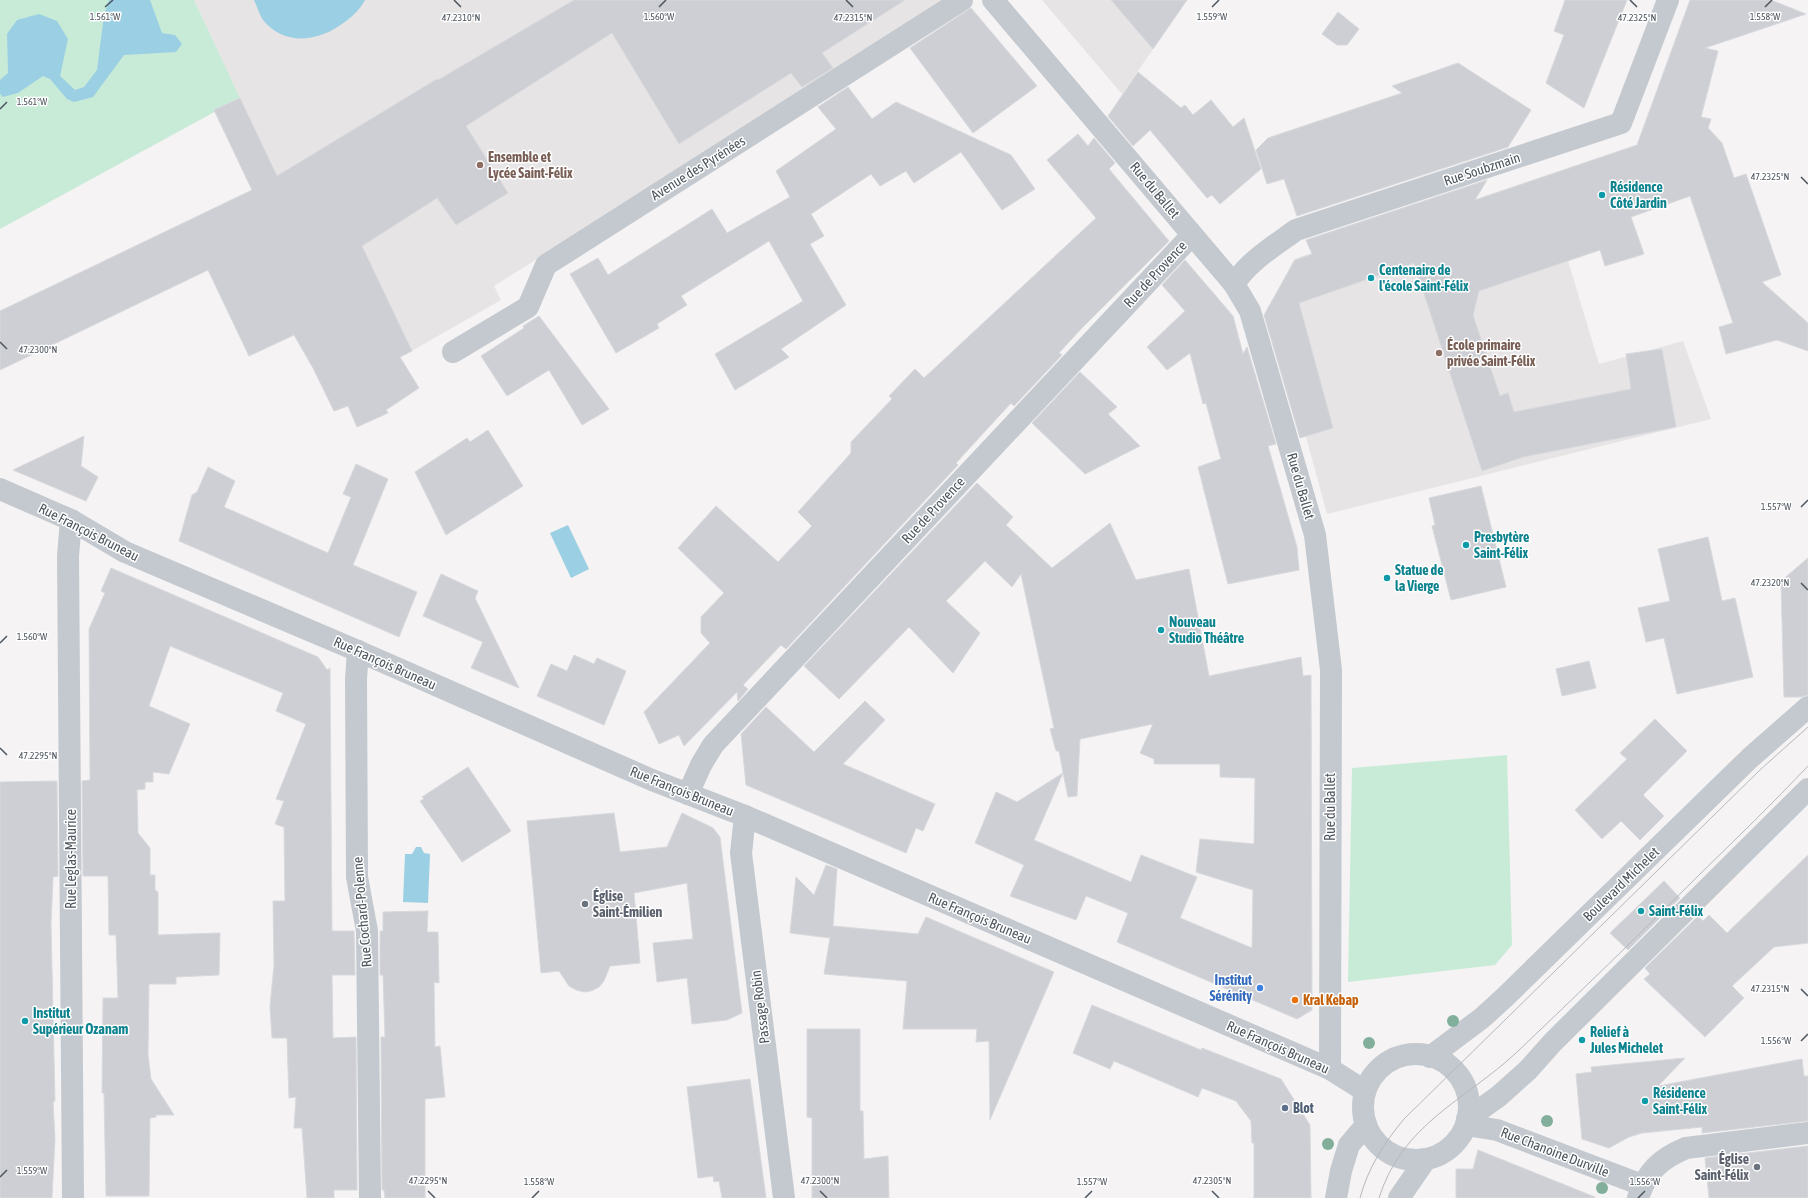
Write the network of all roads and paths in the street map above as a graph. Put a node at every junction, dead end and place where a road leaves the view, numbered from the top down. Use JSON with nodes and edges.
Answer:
{"nodes":[{"id":1,"x":962,"y":0,"type":"edge"},
{"id":2,"x":993,"y":0,"type":"edge"},
{"id":3,"x":1668,"y":0,"type":"edge"},
{"id":4,"x":1192,"y":235,"type":"junction"},
{"id":5,"x":1234,"y":284,"type":"junction"},
{"id":6,"x":453,"y":352,"type":"dead end"},
{"id":7,"x":0,"y":489,"type":"edge"},
{"id":8,"x":71,"y":520,"type":"junction"},
{"id":9,"x":358,"y":651,"type":"junction"},
{"id":10,"x":1808,"y":707,"type":"edge"},
{"id":11,"x":1808,"y":789,"type":"edge"},
{"id":12,"x":688,"y":794,"type":"junction"},
{"id":13,"x":745,"y":816,"type":"junction"},
{"id":14,"x":1430,"y":1056,"type":"junction"},
{"id":15,"x":1330,"y":1069,"type":"junction"},
{"id":16,"x":1365,"y":1091,"type":"junction"},
{"id":17,"x":1467,"y":1122,"type":"junction"},
{"id":18,"x":1366,"y":1125,"type":"junction"},
{"id":19,"x":1808,"y":1134,"type":"edge"},
{"id":20,"x":1426,"y":1159,"type":"junction"},
{"id":21,"x":1640,"y":1191,"type":"edge"},
{"id":22,"x":73,"y":1198,"type":"edge"},
{"id":23,"x":370,"y":1198,"type":"edge"},
{"id":24,"x":784,"y":1198,"type":"edge"},
{"id":25,"x":1336,"y":1198,"type":"edge"},
{"id":26,"x":1399,"y":1198,"type":"edge"}],
"edges":[{"from":1,"to":6,"type":"street","name":"Avenue des Pyrénées"},
{"from":2,"to":4,"type":"street","name":"Rue du Ballet"},
{"from":3,"to":5,"type":"street","name":"Rue Soubzmain"},
{"from":4,"to":5,"type":"street","name":"Rue du Ballet"},
{"from":4,"to":12,"type":"street","name":"Rue de Provence"},
{"from":5,"to":15,"type":"street","name":"Rue du Ballet"},
{"from":7,"to":8,"type":"street","name":"Rue François Bruneau"},
{"from":8,"to":9,"type":"street","name":"Rue François Bruneau"},
{"from":8,"to":22,"type":"street","name":"Rue Leglas-Maurice"},
{"from":9,"to":12,"type":"street","name":"Rue François Bruneau"},
{"from":9,"to":23,"type":"street","name":"Rue Cochard-Polenne"},
{"from":10,"to":14,"type":"street","name":"Boulevard Michelet"},
{"from":11,"to":17,"type":"street"},
{"from":12,"to":13,"type":"street","name":"Rue François Bruneau"},
{"from":13,"to":15,"type":"street","name":"Rue François Bruneau"},
{"from":13,"to":24,"type":"street","name":"Passage Robin"},
{"from":14,"to":16,"type":"street"},
{"from":14,"to":17,"type":"street"},
{"from":15,"to":16,"type":"street","name":"Rue François Bruneau"},
{"from":16,"to":18,"type":"street"},
{"from":17,"to":20,"type":"street"},
{"from":17,"to":21,"type":"street","name":"Rue Chanoine Durville"},
{"from":18,"to":20,"type":"street"},
{"from":18,"to":25,"type":"street"},
{"from":19,"to":21,"type":"street"},
{"from":20,"to":26,"type":"street"}]}
